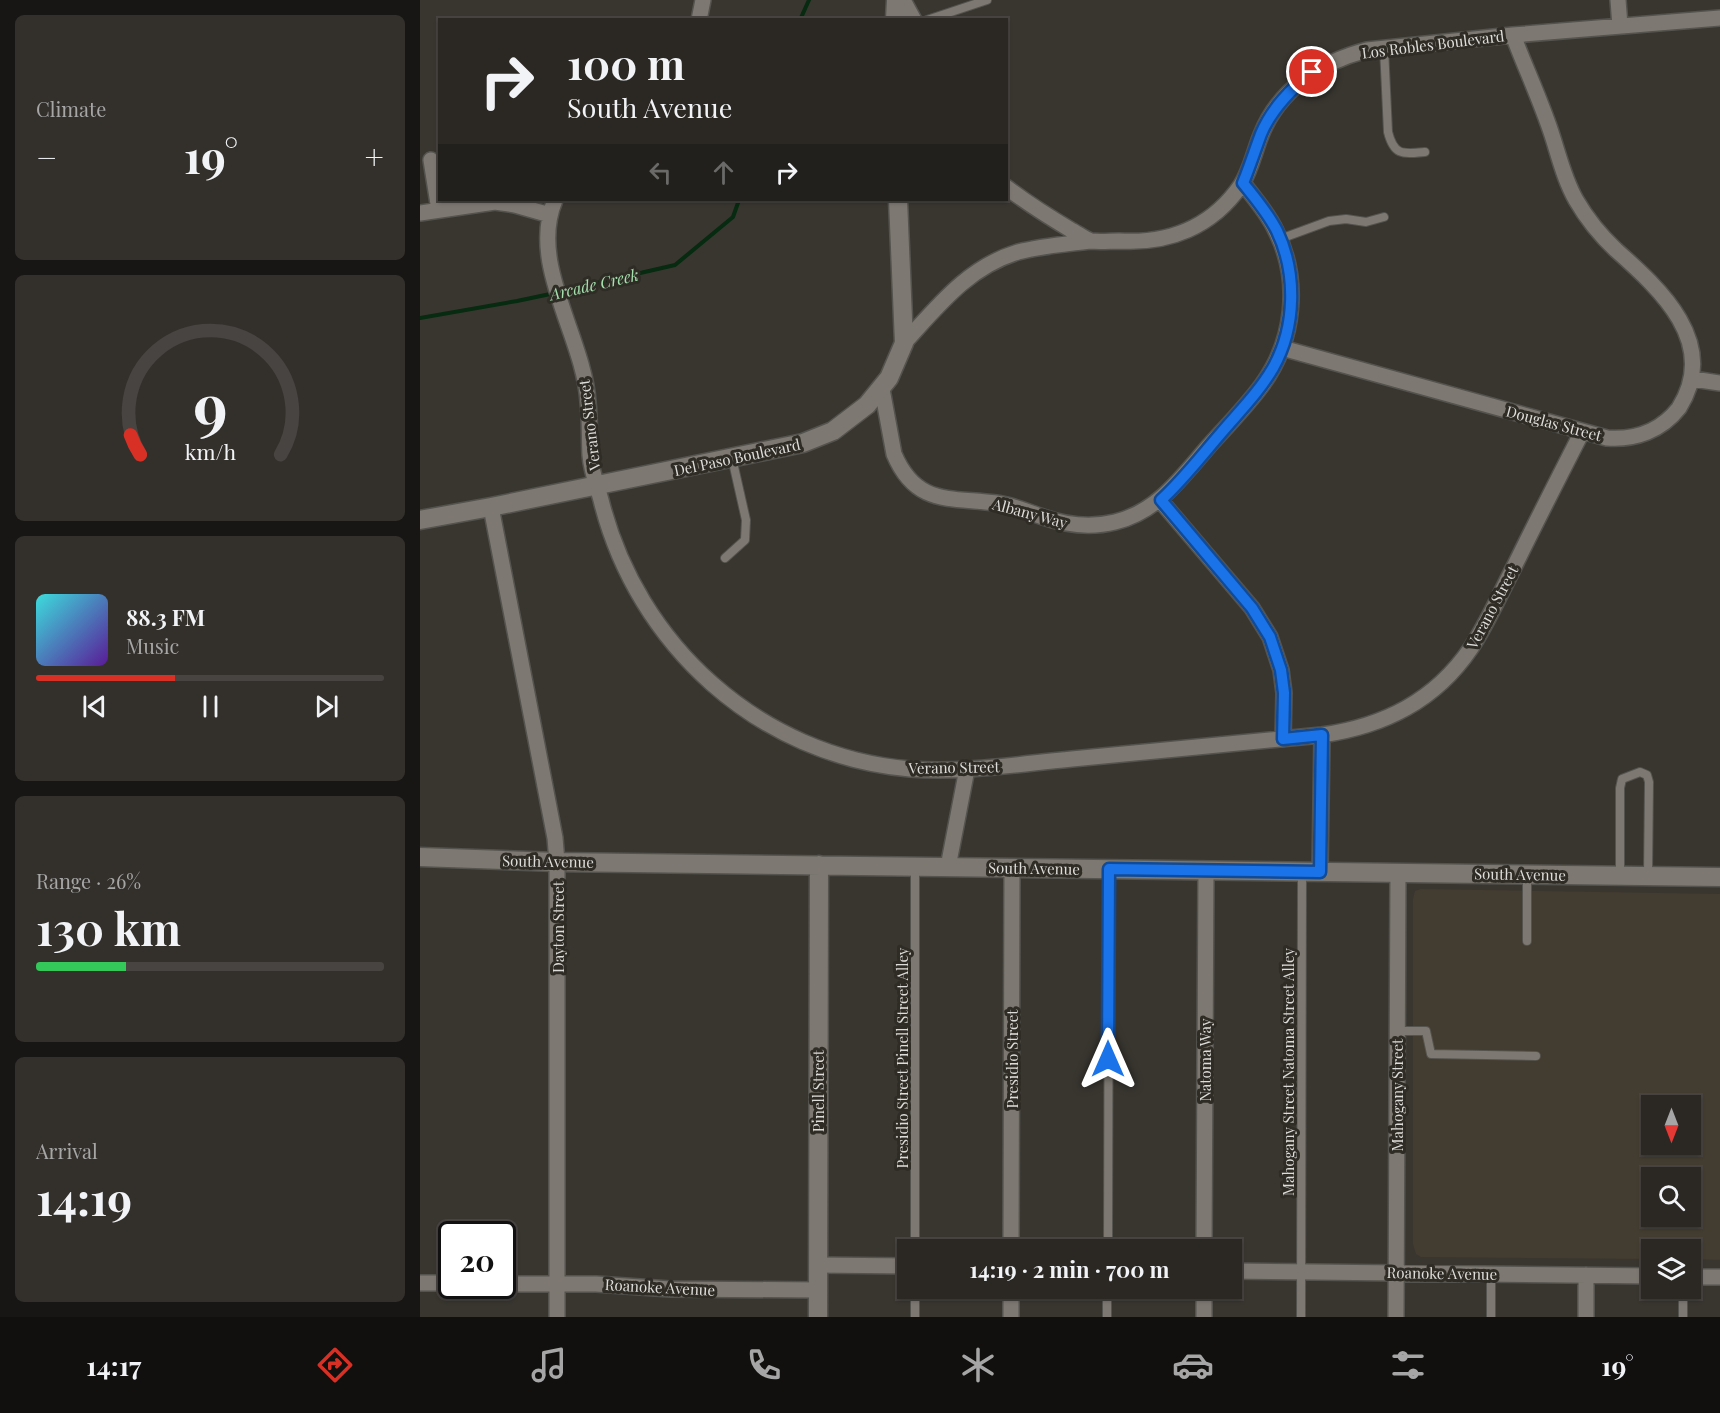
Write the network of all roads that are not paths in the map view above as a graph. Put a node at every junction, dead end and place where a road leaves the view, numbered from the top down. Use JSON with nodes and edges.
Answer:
{"nodes":[{"id":1,"x":703,"y":0,"type":"edge"},
{"id":2,"x":896,"y":0,"type":"edge"},
{"id":3,"x":903,"y":0,"type":"edge"},
{"id":4,"x":987,"y":0,"type":"edge"},
{"id":5,"x":1618,"y":0,"type":"edge"},
{"id":6,"x":699,"y":18,"type":"edge"},
{"id":7,"x":895,"y":18,"type":"edge"},
{"id":8,"x":913,"y":18,"type":"edge"},
{"id":9,"x":933,"y":18,"type":"edge"},
{"id":10,"x":1720,"y":18,"type":"edge"},
{"id":11,"x":1620,"y":26,"type":"junction"},
{"id":12,"x":1513,"y":35,"type":"junction"},
{"id":13,"x":1383,"y":48,"type":"junction"},
{"id":14,"x":1425,"y":152,"type":"dead end"},
{"id":15,"x":431,"y":160,"type":"dead end"},
{"id":16,"x":1243,"y":183,"type":"junction"},
{"id":17,"x":1008,"y":188,"type":"edge"},
{"id":18,"x":555,"y":201,"type":"edge"},
{"id":19,"x":898,"y":201,"type":"edge"},
{"id":20,"x":439,"y":210,"type":"junction"},
{"id":21,"x":420,"y":213,"type":"edge"},
{"id":22,"x":550,"y":215,"type":"junction"},
{"id":23,"x":1383,"y":217,"type":"dead end"},
{"id":24,"x":1280,"y":239,"type":"junction"},
{"id":25,"x":1091,"y":241,"type":"junction"},
{"id":26,"x":904,"y":343,"type":"junction"},
{"id":27,"x":1282,"y":348,"type":"junction"},
{"id":28,"x":1693,"y":379,"type":"junction"},
{"id":29,"x":1720,"y":383,"type":"edge"},
{"id":30,"x":882,"y":389,"type":"junction"},
{"id":31,"x":1582,"y":432,"type":"junction"},
{"id":32,"x":732,"y":458,"type":"junction"},
{"id":33,"x":597,"y":486,"type":"junction"},
{"id":34,"x":1161,"y":500,"type":"junction"},
{"id":35,"x":491,"y":507,"type":"junction"},
{"id":36,"x":420,"y":520,"type":"edge"},
{"id":37,"x":725,"y":558,"type":"dead end"},
{"id":38,"x":1322,"y":735,"type":"junction"},
{"id":39,"x":1283,"y":739,"type":"junction"},
{"id":40,"x":967,"y":769,"type":"junction"},
{"id":41,"x":420,"y":857,"type":"edge"},
{"id":42,"x":557,"y":862,"type":"junction"},
{"id":43,"x":819,"y":865,"type":"junction"},
{"id":44,"x":915,"y":866,"type":"junction"},
{"id":45,"x":948,"y":867,"type":"junction"},
{"id":46,"x":1012,"y":868,"type":"junction"},
{"id":47,"x":1109,"y":869,"type":"junction"},
{"id":48,"x":1206,"y":870,"type":"junction"},
{"id":49,"x":1311,"y":872,"type":"junction"},
{"id":50,"x":1398,"y":873,"type":"junction"},
{"id":51,"x":1527,"y":874,"type":"junction"},
{"id":52,"x":1620,"y":876,"type":"junction"},
{"id":53,"x":1648,"y":876,"type":"junction"},
{"id":54,"x":1720,"y":877,"type":"edge"},
{"id":55,"x":1527,"y":941,"type":"dead end"},
{"id":56,"x":1397,"y":1030,"type":"junction"},
{"id":57,"x":1536,"y":1056,"type":"dead end"},
{"id":58,"x":915,"y":1239,"type":"edge"},
{"id":59,"x":1011,"y":1239,"type":"edge"},
{"id":60,"x":1108,"y":1239,"type":"edge"},
{"id":61,"x":1204,"y":1239,"type":"edge"},
{"id":62,"x":818,"y":1265,"type":"junction"},
{"id":63,"x":897,"y":1266,"type":"edge"},
{"id":64,"x":1242,"y":1271,"type":"edge"},
{"id":65,"x":1301,"y":1272,"type":"junction"},
{"id":66,"x":1397,"y":1273,"type":"junction"},
{"id":67,"x":1491,"y":1274,"type":"junction"},
{"id":68,"x":1586,"y":1275,"type":"junction"},
{"id":69,"x":1641,"y":1276,"type":"edge"},
{"id":70,"x":1701,"y":1277,"type":"edge"},
{"id":71,"x":1720,"y":1277,"type":"edge"},
{"id":72,"x":420,"y":1283,"type":"edge"},
{"id":73,"x":438,"y":1283,"type":"edge"},
{"id":74,"x":516,"y":1284,"type":"edge"},
{"id":75,"x":556,"y":1284,"type":"junction"},
{"id":76,"x":818,"y":1290,"type":"junction"},
{"id":77,"x":915,"y":1299,"type":"edge"},
{"id":78,"x":1011,"y":1299,"type":"edge"},
{"id":79,"x":1107,"y":1299,"type":"edge"},
{"id":80,"x":1204,"y":1299,"type":"edge"},
{"id":81,"x":1683,"y":1299,"type":"edge"},
{"id":82,"x":557,"y":1317,"type":"edge"},
{"id":83,"x":818,"y":1317,"type":"edge"},
{"id":84,"x":915,"y":1317,"type":"edge"},
{"id":85,"x":1011,"y":1317,"type":"edge"},
{"id":86,"x":1107,"y":1317,"type":"edge"},
{"id":87,"x":1204,"y":1317,"type":"edge"},
{"id":88,"x":1301,"y":1317,"type":"edge"},
{"id":89,"x":1396,"y":1317,"type":"edge"},
{"id":90,"x":1491,"y":1317,"type":"edge"},
{"id":91,"x":1586,"y":1317,"type":"edge"},
{"id":92,"x":1683,"y":1317,"type":"edge"}],
"edges":[{"from":1,"to":6,"type":"street"},
{"from":2,"to":7,"type":"street"},
{"from":3,"to":8,"type":"street"},
{"from":4,"to":9,"type":"lane"},
{"from":5,"to":11,"type":"street"},
{"from":10,"to":11,"type":"street","name":"Los Robles Boulevard"},
{"from":11,"to":12,"type":"street","name":"Los Robles Boulevard"},
{"from":12,"to":13,"type":"street","name":"Los Robles Boulevard"},
{"from":12,"to":28,"type":"street","name":"Douglas Street"},
{"from":13,"to":14,"type":"lane"},
{"from":13,"to":16,"type":"street","name":"Los Robles Boulevard"},
{"from":15,"to":20,"type":"street"},
{"from":16,"to":24,"type":"street","name":"Albany Way"},
{"from":16,"to":25,"type":"street","name":"Los Robles Boulevard"},
{"from":17,"to":25,"type":"street"},
{"from":18,"to":22,"type":"street","name":"Verano Street"},
{"from":19,"to":26,"type":"street","name":"Del Paso Boulevard"},
{"from":20,"to":21,"type":"street"},
{"from":20,"to":22,"type":"street"},
{"from":22,"to":33,"type":"street","name":"Verano Street"},
{"from":23,"to":24,"type":"lane"},
{"from":24,"to":27,"type":"street","name":"Albany Way"},
{"from":25,"to":26,"type":"street","name":"Los Robles Boulevard"},
{"from":26,"to":30,"type":"street","name":"Del Paso Boulevard"},
{"from":27,"to":31,"type":"street","name":"Douglas Street"},
{"from":27,"to":34,"type":"street","name":"Albany Way"},
{"from":28,"to":29,"type":"street"},
{"from":28,"to":31,"type":"street","name":"Douglas Street"},
{"from":30,"to":32,"type":"street","name":"Del Paso Boulevard"},
{"from":30,"to":34,"type":"street","name":"Albany Way"},
{"from":31,"to":38,"type":"street","name":"Verano Street"},
{"from":32,"to":33,"type":"street","name":"Del Paso Boulevard"},
{"from":32,"to":37,"type":"lane"},
{"from":33,"to":35,"type":"street","name":"Del Paso Boulevard"},
{"from":33,"to":40,"type":"street","name":"Verano Street"},
{"from":34,"to":39,"type":"street"},
{"from":35,"to":36,"type":"street","name":"Del Paso Boulevard"},
{"from":35,"to":42,"type":"street","name":"Dayton Street"},
{"from":38,"to":39,"type":"street","name":"Verano Street"},
{"from":38,"to":49,"type":"street"},
{"from":39,"to":40,"type":"street","name":"Verano Street"},
{"from":40,"to":45,"type":"street"},
{"from":41,"to":42,"type":"street","name":"South Avenue"},
{"from":42,"to":43,"type":"street","name":"South Avenue"},
{"from":42,"to":75,"type":"street","name":"Dayton Street"},
{"from":43,"to":44,"type":"street","name":"South Avenue"},
{"from":43,"to":62,"type":"street","name":"Pinell Street"},
{"from":44,"to":45,"type":"street","name":"South Avenue"},
{"from":44,"to":58,"type":"lane","name":"Presidio Street Pinell Street Alley"},
{"from":45,"to":46,"type":"street","name":"South Avenue"},
{"from":46,"to":47,"type":"street","name":"South Avenue"},
{"from":46,"to":59,"type":"street","name":"Presidio Street"},
{"from":47,"to":48,"type":"street","name":"South Avenue"},
{"from":47,"to":60,"type":"lane"},
{"from":48,"to":49,"type":"street","name":"South Avenue"},
{"from":48,"to":61,"type":"street","name":"Natoma Way"},
{"from":49,"to":50,"type":"street","name":"South Avenue"},
{"from":49,"to":65,"type":"lane","name":"Mahogany Street Natoma Street Alley"},
{"from":50,"to":51,"type":"street","name":"South Avenue"},
{"from":50,"to":56,"type":"street","name":"Mahogany Street"},
{"from":51,"to":52,"type":"street","name":"South Avenue"},
{"from":51,"to":55,"type":"lane"},
{"from":52,"to":53,"type":"street","name":"South Avenue"},
{"from":52,"to":53,"type":"lane"},
{"from":53,"to":54,"type":"street","name":"South Avenue"},
{"from":56,"to":57,"type":"lane"},
{"from":56,"to":66,"type":"street","name":"Mahogany Street"},
{"from":62,"to":63,"type":"street"},
{"from":62,"to":76,"type":"street","name":"Pinell Street"},
{"from":64,"to":65,"type":"street","name":"Roanoke Avenue"},
{"from":65,"to":66,"type":"street","name":"Roanoke Avenue"},
{"from":65,"to":88,"type":"lane","name":"Mahogany Street Natoma Street Alley"},
{"from":66,"to":67,"type":"street","name":"Roanoke Avenue"},
{"from":66,"to":89,"type":"street","name":"Mahogany Street"},
{"from":67,"to":68,"type":"street","name":"Roanoke Avenue"},
{"from":67,"to":90,"type":"lane"},
{"from":68,"to":69,"type":"street","name":"Roanoke Avenue"},
{"from":68,"to":91,"type":"street"},
{"from":70,"to":71,"type":"street"},
{"from":72,"to":73,"type":"street"},
{"from":74,"to":75,"type":"street","name":"Roanoke Avenue"},
{"from":75,"to":76,"type":"street","name":"Roanoke Avenue"},
{"from":75,"to":82,"type":"street","name":"Dayton Street"},
{"from":76,"to":83,"type":"street","name":"Pinell Street"},
{"from":77,"to":84,"type":"lane"},
{"from":78,"to":85,"type":"street"},
{"from":79,"to":86,"type":"lane"},
{"from":80,"to":87,"type":"street"},
{"from":81,"to":92,"type":"lane"}]}
